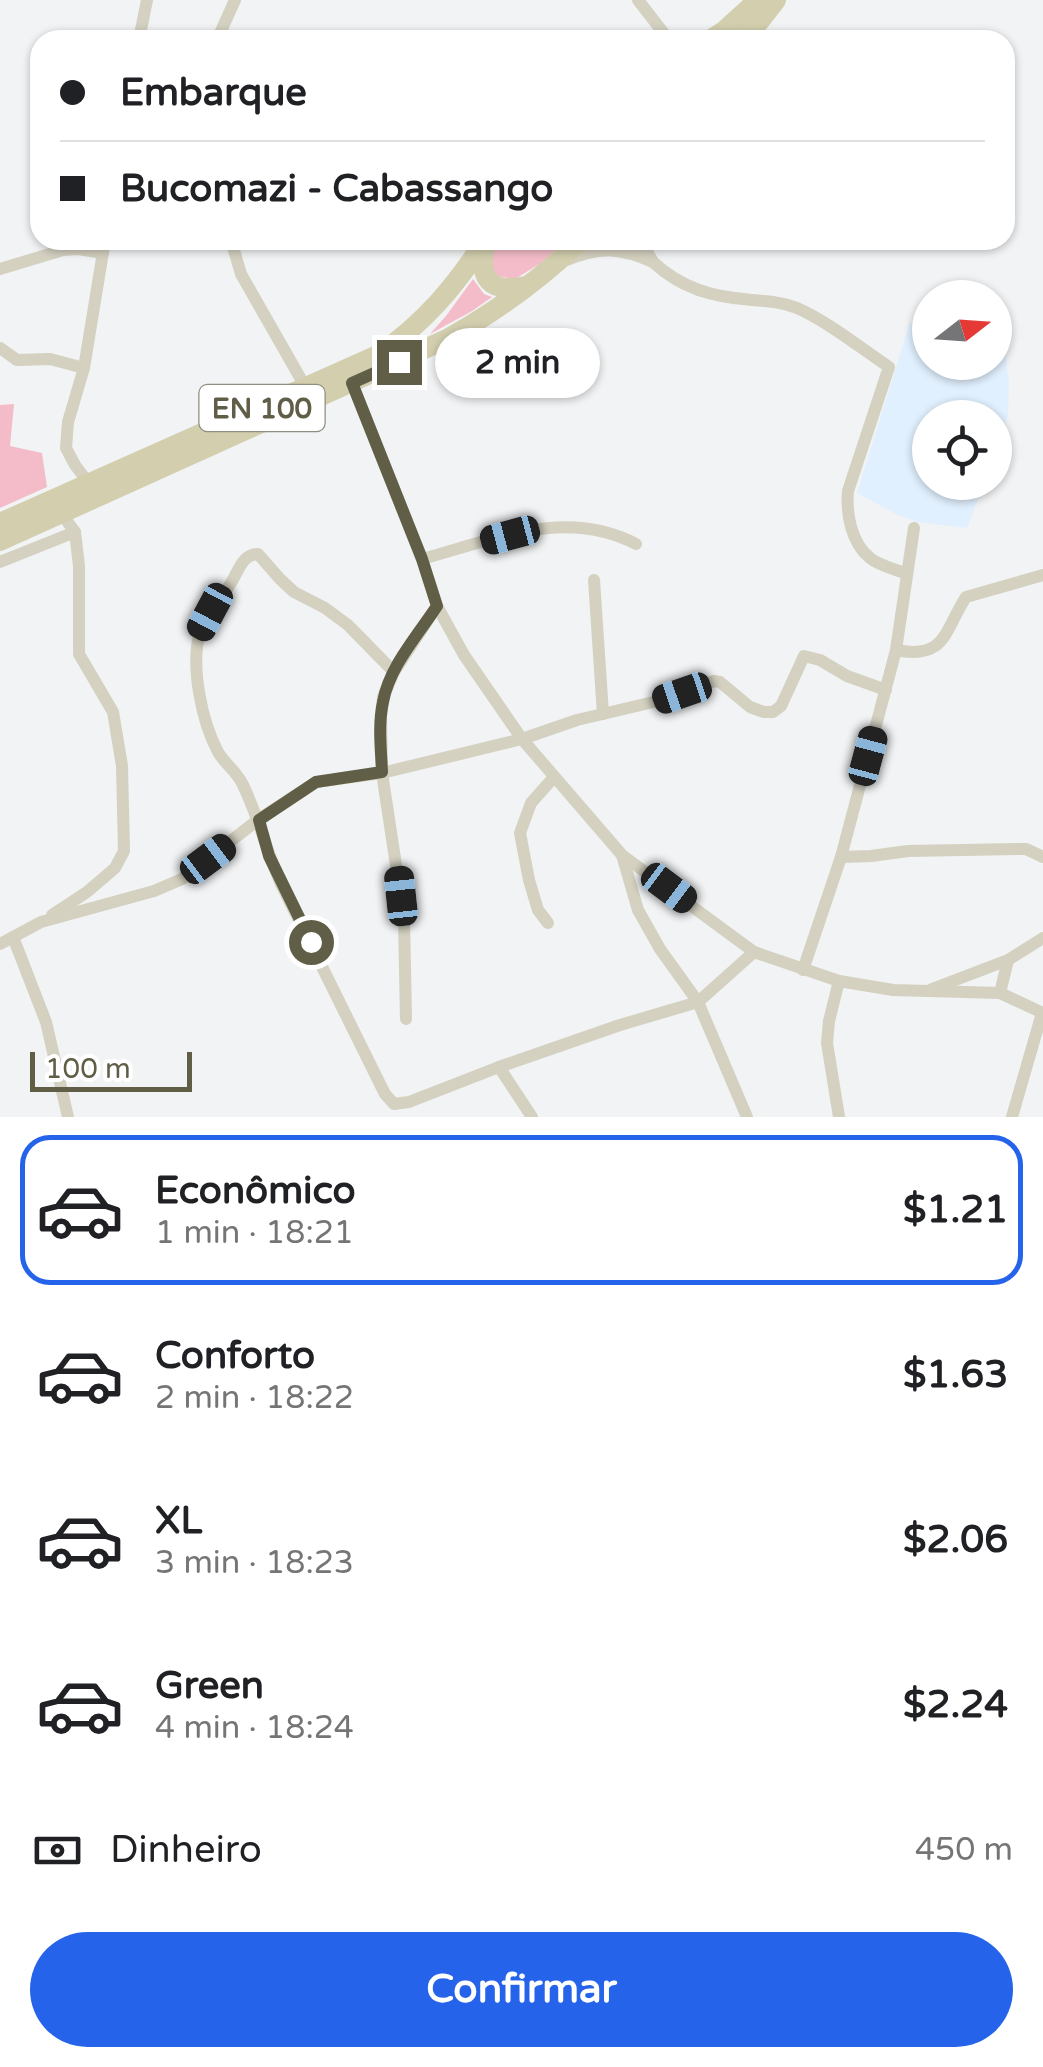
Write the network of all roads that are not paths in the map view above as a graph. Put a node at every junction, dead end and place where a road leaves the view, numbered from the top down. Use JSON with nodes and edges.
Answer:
{"nodes":[{"id":1,"x":147,"y":0,"type":"edge"},
{"id":2,"x":236,"y":0,"type":"edge"},
{"id":3,"x":638,"y":0,"type":"edge"},
{"id":4,"x":758,"y":0,"type":"edge"},
{"id":5,"x":776,"y":0,"type":"edge"},
{"id":6,"x":141,"y":30,"type":"edge"},
{"id":7,"x":222,"y":30,"type":"edge"},
{"id":8,"x":661,"y":30,"type":"edge"},
{"id":9,"x":725,"y":30,"type":"edge"},
{"id":10,"x":753,"y":30,"type":"edge"},
{"id":11,"x":63,"y":250,"type":"edge"},
{"id":12,"x":103,"y":250,"type":"edge"},
{"id":13,"x":235,"y":250,"type":"edge"},
{"id":14,"x":478,"y":250,"type":"edge"},
{"id":15,"x":483,"y":250,"type":"edge"},
{"id":16,"x":571,"y":250,"type":"edge"},
{"id":17,"x":646,"y":250,"type":"edge"},
{"id":18,"x":653,"y":262,"type":"junction"},
{"id":19,"x":556,"y":264,"type":"junction"},
{"id":20,"x":0,"y":269,"type":"edge"},
{"id":21,"x":530,"y":285,"type":"junction"},
{"id":22,"x":0,"y":348,"type":"edge"},
{"id":23,"x":84,"y":368,"type":"junction"},
{"id":24,"x":352,"y":383,"type":"junction"},
{"id":25,"x":306,"y":388,"type":"junction"},
{"id":26,"x":90,"y":485,"type":"junction"},
{"id":27,"x":61,"y":513,"type":"junction"},
{"id":28,"x":0,"y":524,"type":"edge"},
{"id":29,"x":914,"y":528,"type":"dead end"},
{"id":30,"x":74,"y":532,"type":"junction"},
{"id":31,"x":0,"y":541,"type":"edge"},
{"id":32,"x":636,"y":544,"type":"dead end"},
{"id":33,"x":422,"y":559,"type":"junction"},
{"id":34,"x":0,"y":562,"type":"edge"},
{"id":35,"x":907,"y":574,"type":"junction"},
{"id":36,"x":1043,"y":575,"type":"edge"},
{"id":37,"x":594,"y":580,"type":"dead end"},
{"id":38,"x":437,"y":606,"type":"junction"},
{"id":39,"x":896,"y":650,"type":"junction"},
{"id":40,"x":394,"y":672,"type":"junction"},
{"id":41,"x":886,"y":690,"type":"junction"},
{"id":42,"x":603,"y":714,"type":"junction"},
{"id":43,"x":522,"y":739,"type":"junction"},
{"id":44,"x":382,"y":772,"type":"junction"},
{"id":45,"x":554,"y":777,"type":"junction"},
{"id":46,"x":259,"y":820,"type":"junction"},
{"id":47,"x":622,"y":855,"type":"junction"},
{"id":48,"x":841,"y":857,"type":"junction"},
{"id":49,"x":1043,"y":858,"type":"edge"},
{"id":50,"x":41,"y":922,"type":"junction"},
{"id":51,"x":548,"y":923,"type":"dead end"},
{"id":52,"x":13,"y":937,"type":"junction"},
{"id":53,"x":1043,"y":938,"type":"edge"},
{"id":54,"x":0,"y":944,"type":"edge"},
{"id":55,"x":754,"y":952,"type":"junction"},
{"id":56,"x":1008,"y":960,"type":"junction"},
{"id":57,"x":804,"y":970,"type":"junction"},
{"id":58,"x":839,"y":981,"type":"junction"},
{"id":59,"x":926,"y":992,"type":"junction"},
{"id":60,"x":1000,"y":994,"type":"junction"},
{"id":61,"x":698,"y":1002,"type":"junction"},
{"id":62,"x":1042,"y":1013,"type":"edge"},
{"id":63,"x":406,"y":1019,"type":"dead end"},
{"id":64,"x":499,"y":1067,"type":"junction"},
{"id":65,"x":68,"y":1117,"type":"edge"},
{"id":66,"x":532,"y":1117,"type":"edge"},
{"id":67,"x":746,"y":1117,"type":"edge"},
{"id":68,"x":839,"y":1117,"type":"edge"},
{"id":69,"x":1012,"y":1117,"type":"edge"}],
"edges":[{"from":1,"to":6,"type":"street"},
{"from":2,"to":7,"type":"street"},
{"from":3,"to":8,"type":"street"},
{"from":4,"to":9,"type":"main road"},
{"from":5,"to":10,"type":"main road"},
{"from":11,"to":20,"type":"street"},
{"from":12,"to":23,"type":"street"},
{"from":13,"to":25,"type":"street"},
{"from":14,"to":25,"type":"main road","number":"EN 100"},
{"from":15,"to":21,"type":"main road"},
{"from":16,"to":19,"type":"main road","number":"EN 100"},
{"from":17,"to":18,"type":"street"},
{"from":18,"to":19,"type":"street"},
{"from":18,"to":35,"type":"street"},
{"from":19,"to":21,"type":"main road","number":"EN 100"},
{"from":21,"to":24,"type":"main road","number":"EN 100"},
{"from":22,"to":23,"type":"street"},
{"from":23,"to":26,"type":"street"},
{"from":24,"to":27,"type":"main road","number":"EN 100"},
{"from":24,"to":33,"type":"street"},
{"from":25,"to":26,"type":"main road","number":"EN 100"},
{"from":26,"to":28,"type":"main road","number":"EN 100"},
{"from":27,"to":30,"type":"street"},
{"from":27,"to":31,"type":"main road","number":"EN 100"},
{"from":29,"to":35,"type":"street"},
{"from":30,"to":34,"type":"street"},
{"from":30,"to":50,"type":"street"},
{"from":32,"to":33,"type":"street"},
{"from":33,"to":38,"type":"street"},
{"from":35,"to":39,"type":"street"},
{"from":36,"to":39,"type":"street"},
{"from":37,"to":42,"type":"street"},
{"from":38,"to":40,"type":"street"},
{"from":38,"to":43,"type":"street"},
{"from":39,"to":41,"type":"street"},
{"from":40,"to":44,"type":"street"},
{"from":40,"to":46,"type":"street"},
{"from":41,"to":42,"type":"street"},
{"from":41,"to":48,"type":"street"},
{"from":42,"to":43,"type":"street"},
{"from":43,"to":44,"type":"street"},
{"from":43,"to":45,"type":"street"},
{"from":44,"to":46,"type":"street"},
{"from":44,"to":63,"type":"street"},
{"from":45,"to":47,"type":"street"},
{"from":45,"to":51,"type":"street"},
{"from":46,"to":50,"type":"street"},
{"from":46,"to":64,"type":"street"},
{"from":47,"to":55,"type":"street"},
{"from":47,"to":61,"type":"street"},
{"from":48,"to":49,"type":"street"},
{"from":48,"to":57,"type":"street"},
{"from":50,"to":52,"type":"street"},
{"from":52,"to":54,"type":"street"},
{"from":52,"to":65,"type":"street"},
{"from":53,"to":56,"type":"street"},
{"from":55,"to":57,"type":"street"},
{"from":55,"to":61,"type":"street"},
{"from":56,"to":59,"type":"street"},
{"from":56,"to":60,"type":"street"},
{"from":57,"to":58,"type":"street"},
{"from":58,"to":59,"type":"street"},
{"from":58,"to":68,"type":"street"},
{"from":59,"to":60,"type":"street"},
{"from":60,"to":62,"type":"street"},
{"from":61,"to":64,"type":"street"},
{"from":61,"to":67,"type":"street"},
{"from":62,"to":69,"type":"street"},
{"from":64,"to":66,"type":"street"}]}
